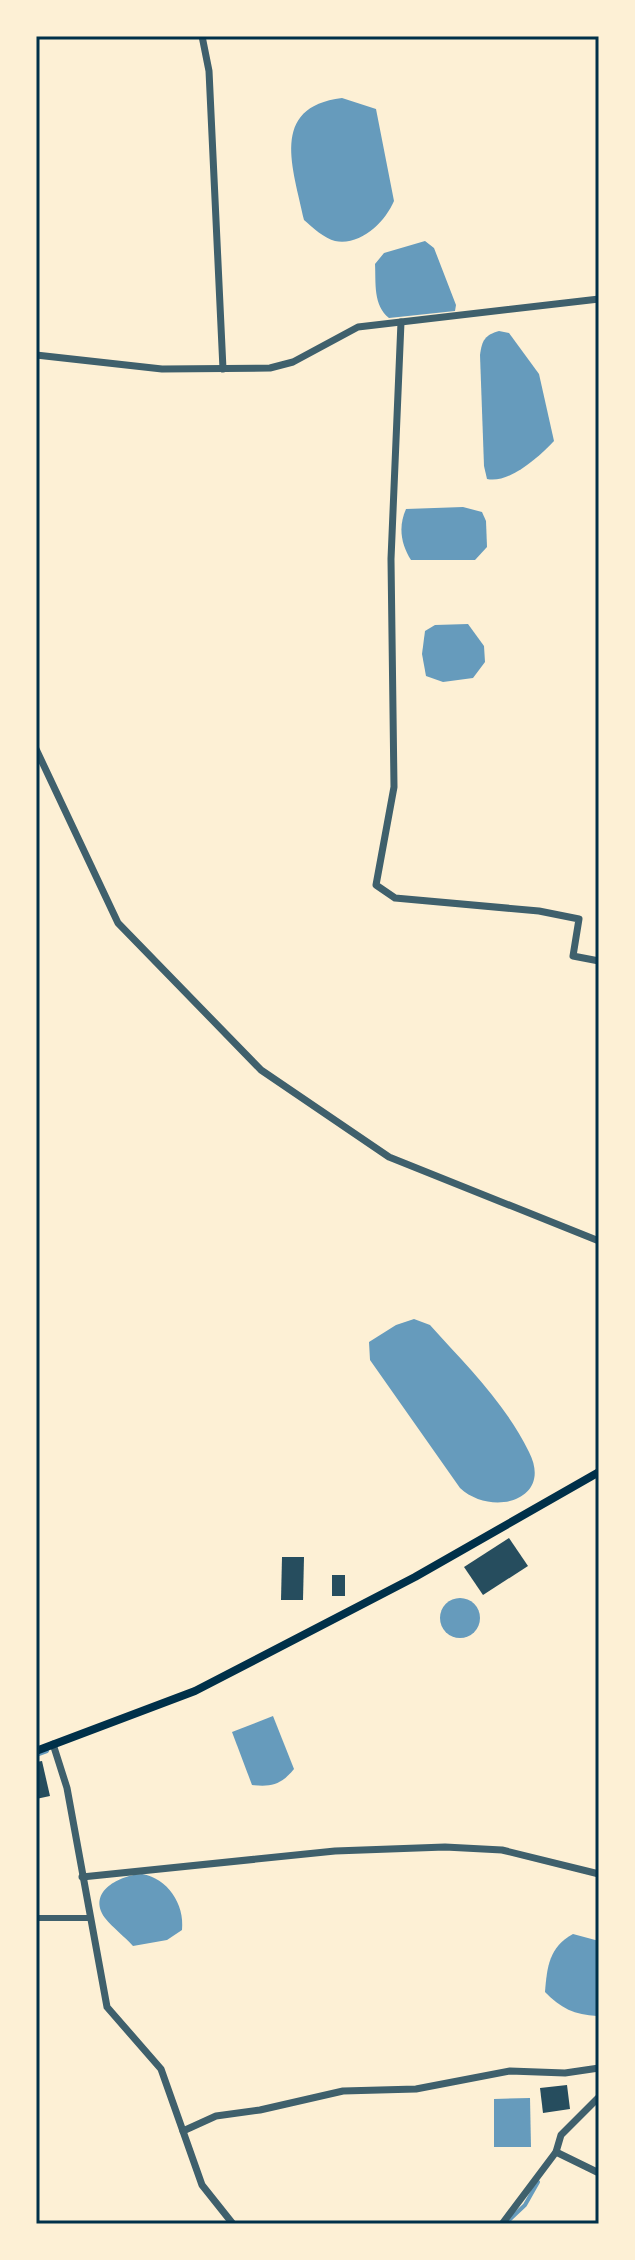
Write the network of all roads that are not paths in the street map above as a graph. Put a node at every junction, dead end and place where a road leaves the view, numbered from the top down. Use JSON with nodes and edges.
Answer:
{"nodes":[{"id":1,"x":202,"y":36,"type":"edge"},
{"id":2,"x":599,"y":299,"type":"edge"},
{"id":3,"x":401,"y":322,"type":"junction"},
{"id":4,"x":36,"y":355,"type":"edge"},
{"id":5,"x":223,"y":369,"type":"junction"},
{"id":6,"x":36,"y":749,"type":"edge"},
{"id":7,"x":599,"y":961,"type":"edge"},
{"id":8,"x":599,"y":1241,"type":"edge"},
{"id":9,"x":599,"y":1472,"type":"edge"},
{"id":10,"x":53,"y":1744,"type":"junction"},
{"id":11,"x":36,"y":1751,"type":"edge"},
{"id":12,"x":599,"y":1874,"type":"edge"},
{"id":13,"x":82,"y":1877,"type":"junction"},
{"id":14,"x":36,"y":1918,"type":"edge"},
{"id":15,"x":89,"y":1918,"type":"junction"},
{"id":16,"x":599,"y":2068,"type":"edge"},
{"id":17,"x":599,"y":2097,"type":"edge"},
{"id":18,"x":183,"y":2131,"type":"junction"},
{"id":19,"x":556,"y":2152,"type":"junction"},
{"id":20,"x":599,"y":2173,"type":"edge"},
{"id":21,"x":233,"y":2224,"type":"edge"},
{"id":22,"x":502,"y":2224,"type":"edge"}],
"edges":[{"from":1,"to":5,"type":"street"},
{"from":2,"to":3,"type":"street"},
{"from":3,"to":5,"type":"street"},
{"from":3,"to":7,"type":"street"},
{"from":4,"to":5,"type":"street"},
{"from":6,"to":8,"type":"street"},
{"from":9,"to":10,"type":"main road"},
{"from":10,"to":11,"type":"main road"},
{"from":10,"to":13,"type":"street"},
{"from":12,"to":13,"type":"street"},
{"from":13,"to":15,"type":"street"},
{"from":14,"to":15,"type":"street"},
{"from":15,"to":18,"type":"street"},
{"from":16,"to":18,"type":"street"},
{"from":17,"to":19,"type":"street"},
{"from":18,"to":21,"type":"street"},
{"from":19,"to":20,"type":"street"},
{"from":19,"to":22,"type":"street"}]}
